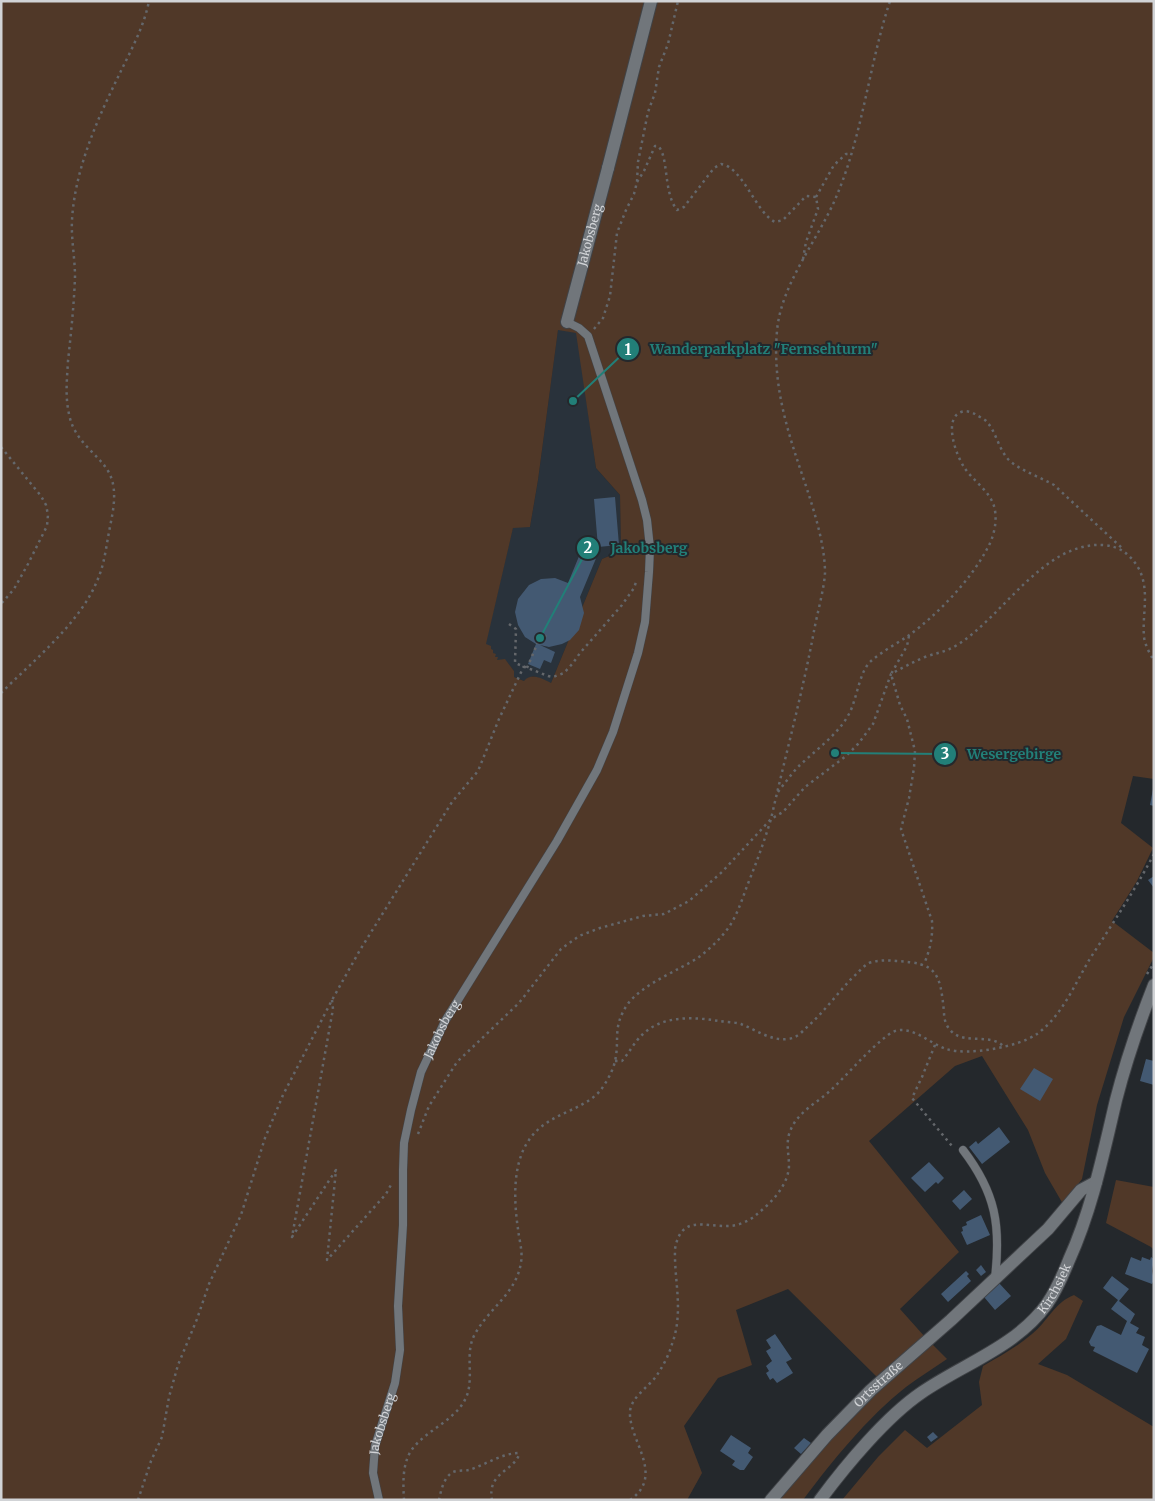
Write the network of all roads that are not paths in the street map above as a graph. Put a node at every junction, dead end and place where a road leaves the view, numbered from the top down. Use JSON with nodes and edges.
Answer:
{"nodes":[{"id":1,"x":651,"y":1,"type":"edge"},
{"id":2,"x":567,"y":322,"type":"joint"},
{"id":3,"x":1150,"y":981,"type":"edge"},
{"id":4,"x":964,"y":1150,"type":"road end"},
{"id":5,"x":1096,"y":1182,"type":"junction"},
{"id":6,"x":995,"y":1278,"type":"junction"},
{"id":7,"x":379,"y":1500,"type":"edge"},
{"id":8,"x":771,"y":1500,"type":"edge"},
{"id":9,"x":820,"y":1500,"type":"edge"}],
"edges":[{"from":1,"to":2,"type":"street","name":"Jakobsberg"},
{"from":2,"to":7,"type":"lane","name":"Jakobsberg"},
{"from":3,"to":5,"type":"street","name":"Kirchsiek"},
{"from":4,"to":6,"type":"lane"},
{"from":5,"to":6,"type":"street","name":"Ortsstraße"},
{"from":5,"to":9,"type":"street","name":"Kirchsiek"},
{"from":6,"to":8,"type":"street","name":"Ortsstraße"}]}
